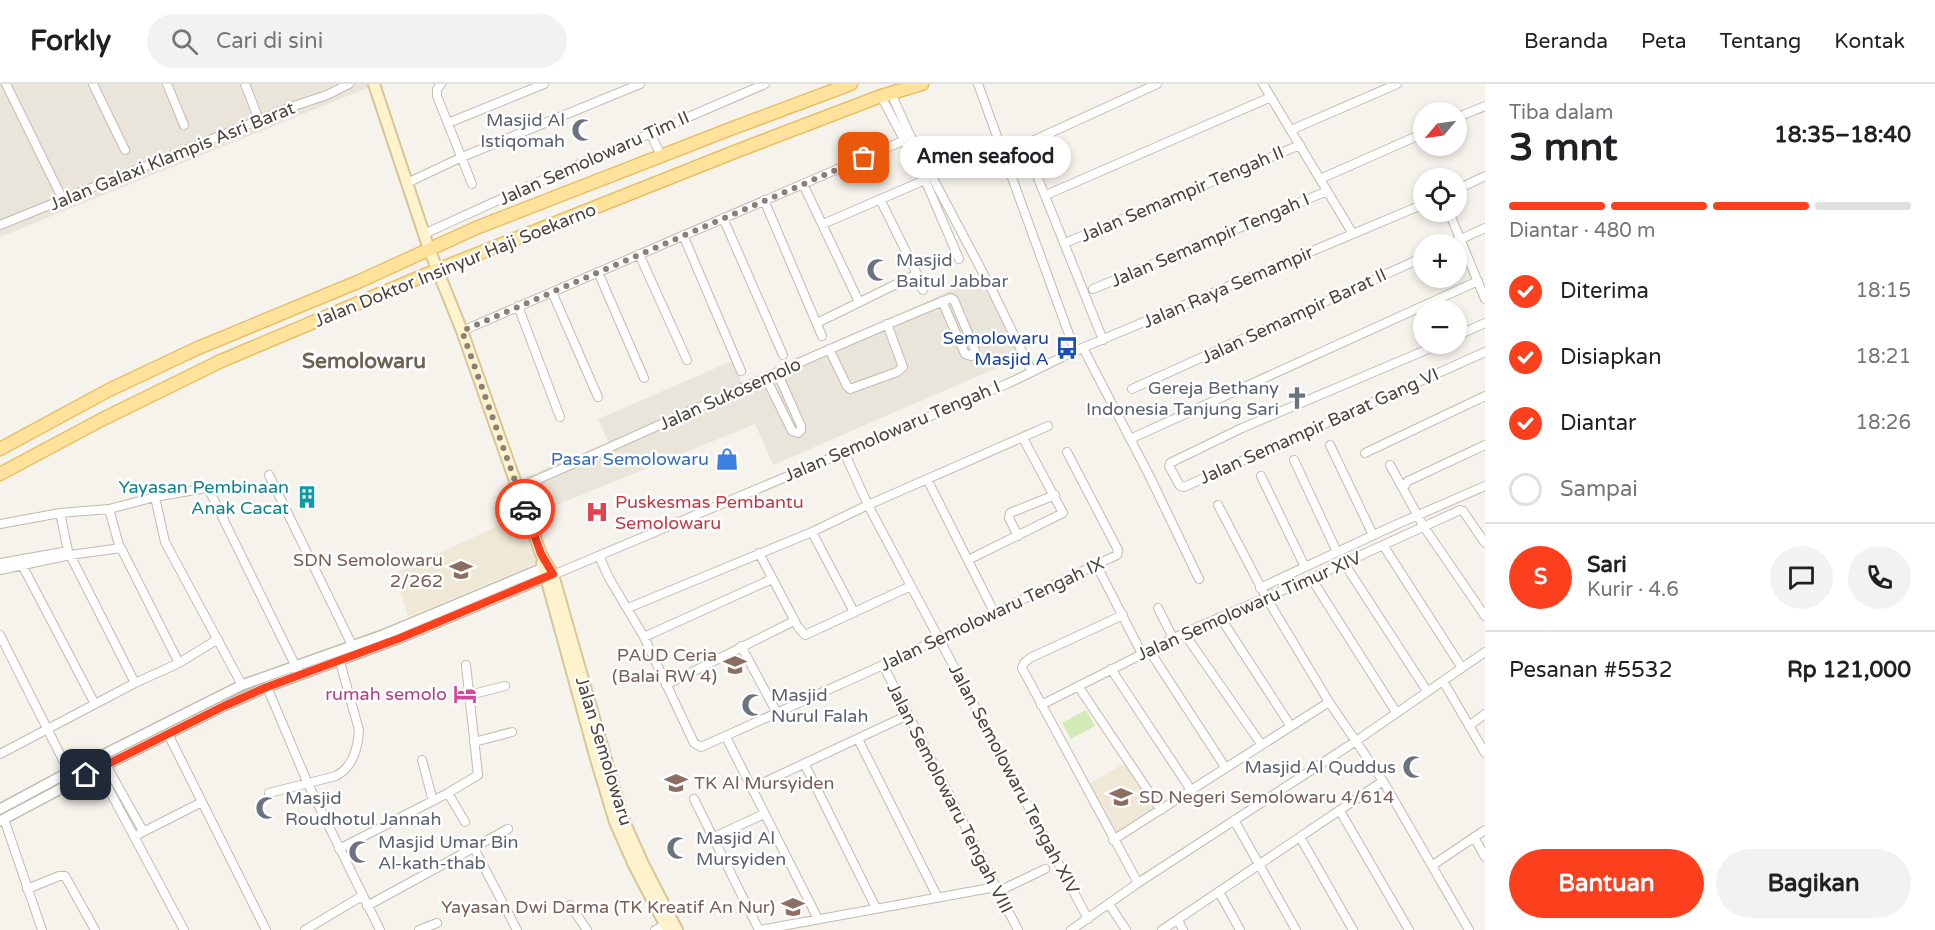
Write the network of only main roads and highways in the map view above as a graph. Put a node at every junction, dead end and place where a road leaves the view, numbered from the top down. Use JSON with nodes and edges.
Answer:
{"nodes":[{"id":1,"x":374,"y":84,"type":"edge"},
{"id":2,"x":851,"y":84,"type":"edge"},
{"id":3,"x":922,"y":84,"type":"edge"},
{"id":4,"x":733,"y":128,"type":"junction"},
{"id":5,"x":701,"y":141,"type":"junction"},
{"id":6,"x":741,"y":149,"type":"junction"},
{"id":7,"x":711,"y":162,"type":"junction"},
{"id":8,"x":429,"y":249,"type":"junction"},
{"id":9,"x":437,"y":270,"type":"junction"},
{"id":10,"x":71,"y":411,"type":"junction"},
{"id":11,"x":41,"y":427,"type":"junction"},
{"id":12,"x":81,"y":430,"type":"junction"},
{"id":13,"x":52,"y":446,"type":"junction"},
{"id":14,"x":0,"y":449,"type":"edge"},
{"id":15,"x":0,"y":474,"type":"edge"},
{"id":16,"x":619,"y":820,"type":"junction"},
{"id":17,"x":663,"y":928,"type":"edge"},
{"id":18,"x":677,"y":930,"type":"edge"}],
"edges":[{"from":1,"to":8,"type":"main road"},
{"from":2,"to":4,"type":"main road","name":"Jalan Doktor Insinyur Haji Soekarno"},
{"from":3,"to":6,"type":"main road","name":"Jalan Doktor Insinyur Haji Soekarno"},
{"from":4,"to":5,"type":"main road","name":"Jalan Doktor Insinyur Haji Soekarno"},
{"from":4,"to":6,"type":"main road"},
{"from":5,"to":7,"type":"main road"},
{"from":5,"to":8,"type":"main road","name":"Jalan Doktor Insinyur Haji Soekarno"},
{"from":6,"to":7,"type":"main road","name":"Jalan Doktor Insinyur Haji Soekarno"},
{"from":7,"to":9,"type":"main road","name":"Jalan Doktor Insinyur Haji Soekarno"},
{"from":8,"to":9,"type":"main road","name":"Jalan Semolowaru"},
{"from":8,"to":10,"type":"main road","name":"Jalan Doktor Insinyur Haji Soekarno"},
{"from":9,"to":12,"type":"main road","name":"Jalan Doktor Insinyur Haji Soekarno"},
{"from":9,"to":16,"type":"main road","name":"Jalan Semolowaru"},
{"from":10,"to":11,"type":"main road","name":"Jalan Doktor Insinyur Haji Soekarno"},
{"from":10,"to":12,"type":"main road"},
{"from":11,"to":13,"type":"main road"},
{"from":11,"to":14,"type":"main road","name":"Jalan Doktor Insinyur Haji Soekarno"},
{"from":12,"to":13,"type":"main road","name":"Jalan Doktor Insinyur Haji Soekarno"},
{"from":13,"to":15,"type":"main road","name":"Jalan Doktor Insinyur Haji Soekarno"},
{"from":16,"to":17,"type":"main road","name":"Jalan Semolowaru"},
{"from":16,"to":18,"type":"main road","name":"Jalan Semolowaru"}]}
